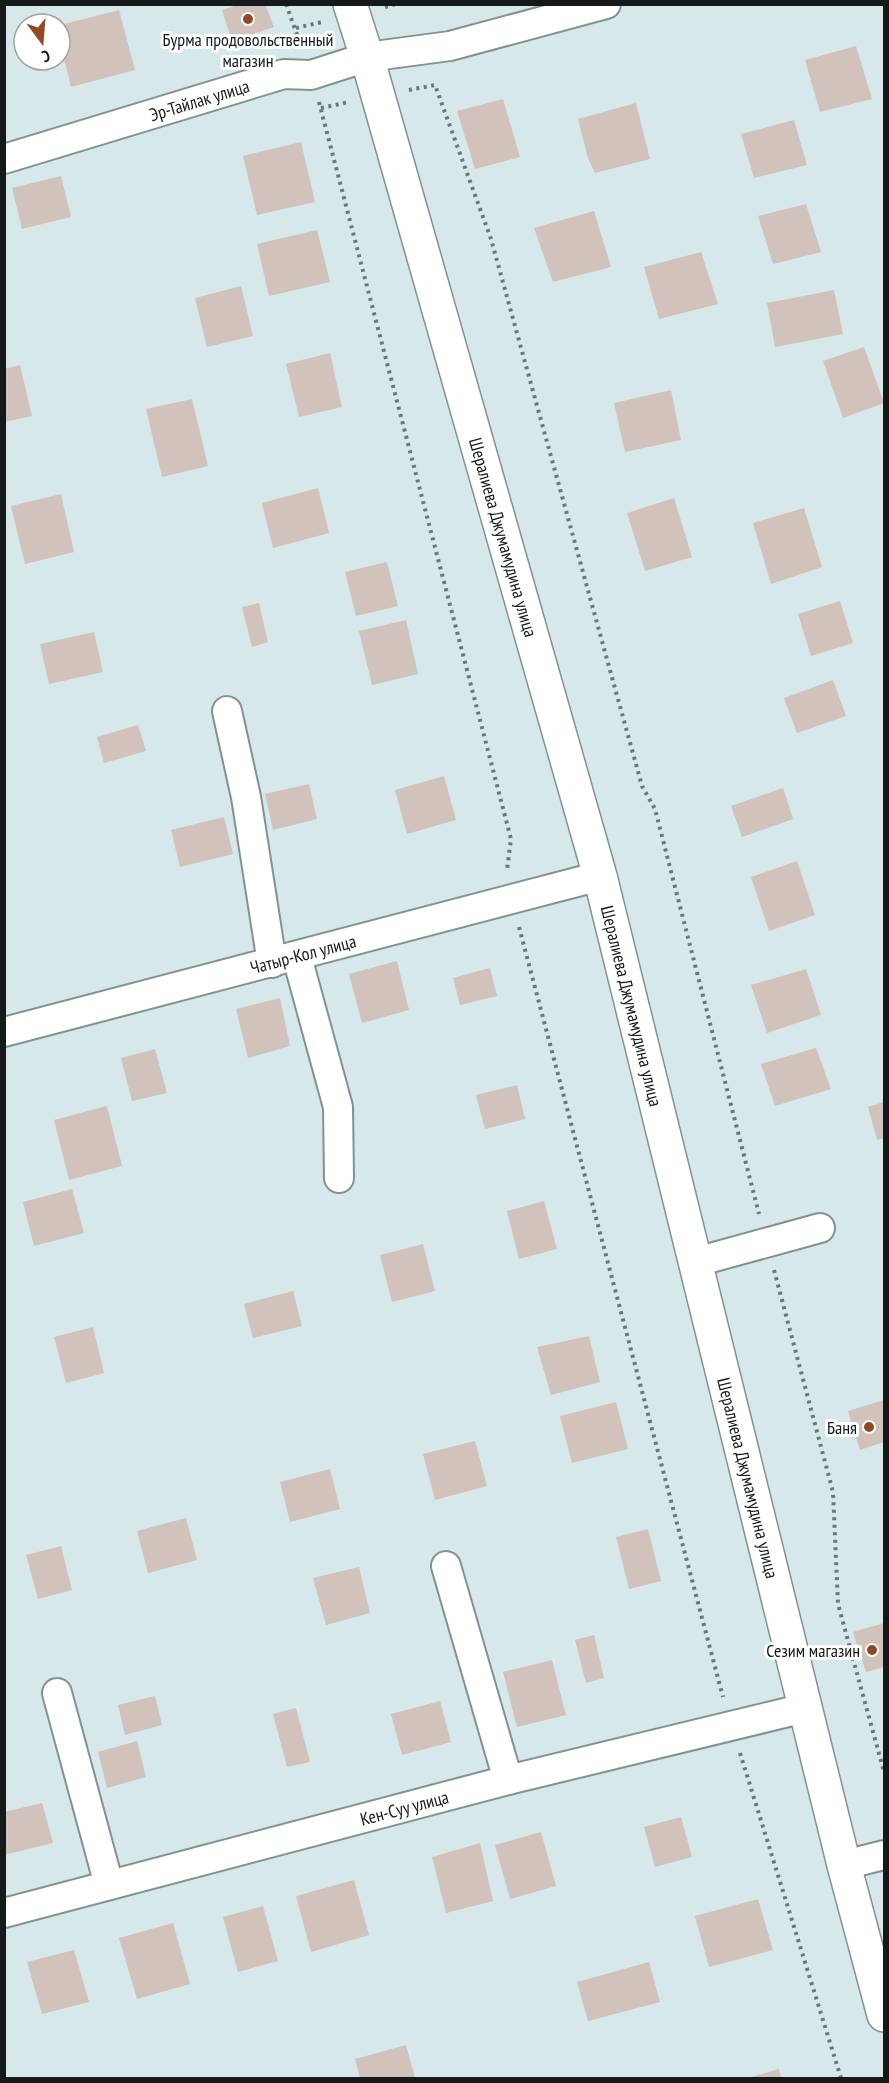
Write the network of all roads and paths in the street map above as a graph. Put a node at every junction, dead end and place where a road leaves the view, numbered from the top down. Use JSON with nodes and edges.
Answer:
{"nodes":[{"id":1,"x":286,"y":4,"type":"edge"},
{"id":2,"x":350,"y":4,"type":"edge"},
{"id":3,"x":606,"y":4,"type":"edge"},
{"id":4,"x":367,"y":57,"type":"junction"},
{"id":5,"x":311,"y":75,"type":"junction"},
{"id":6,"x":435,"y":85,"type":"dead end"},
{"id":7,"x":4,"y":159,"type":"edge"},
{"id":8,"x":227,"y":711,"type":"dead end"},
{"id":9,"x":600,"y":876,"type":"junction"},
{"id":10,"x":512,"y":900,"type":"junction"},
{"id":11,"x":285,"y":960,"type":"junction"},
{"id":12,"x":4,"y":1032,"type":"edge"},
{"id":13,"x":339,"y":1178,"type":"dead end"},
{"id":14,"x":820,"y":1228,"type":"dead end"},
{"id":15,"x":767,"y":1243,"type":"junction"},
{"id":16,"x":696,"y":1262,"type":"junction"},
{"id":17,"x":446,"y":1566,"type":"dead end"},
{"id":18,"x":57,"y":1693,"type":"dead end"},
{"id":19,"x":805,"y":1708,"type":"junction"},
{"id":20,"x":731,"y":1726,"type":"junction"},
{"id":21,"x":885,"y":1772,"type":"edge"},
{"id":22,"x":508,"y":1780,"type":"junction"},
{"id":23,"x":885,"y":1855,"type":"edge"},
{"id":24,"x":844,"y":1865,"type":"junction"},
{"id":25,"x":109,"y":1885,"type":"junction"},
{"id":26,"x":4,"y":1913,"type":"edge"},
{"id":27,"x":885,"y":2015,"type":"edge"},
{"id":28,"x":841,"y":2079,"type":"edge"}],
"edges":[{"from":1,"to":5,"type":"path"},
{"from":2,"to":4,"type":"street","name":"Шералиева Джумамудина улица"},
{"from":3,"to":4,"type":"street","name":"Эр-Тайлак улица"},
{"from":4,"to":5,"type":"street","name":"Эр-Тайлак улица"},
{"from":4,"to":9,"type":"street","name":"Шералиева Джумамудина улица"},
{"from":5,"to":7,"type":"street","name":"Эр-Тайлак улица"},
{"from":5,"to":10,"type":"path"},
{"from":6,"to":15,"type":"path"},
{"from":8,"to":11,"type":"street"},
{"from":9,"to":10,"type":"street","name":"Чатыр-Кол улица"},
{"from":9,"to":16,"type":"street","name":"Шералиева Джумамудина улица"},
{"from":10,"to":11,"type":"street","name":"Чатыр-Кол улица"},
{"from":10,"to":20,"type":"path"},
{"from":11,"to":12,"type":"street","name":"Чатыр-Кол улица"},
{"from":11,"to":13,"type":"street"},
{"from":14,"to":15,"type":"street"},
{"from":15,"to":16,"type":"street"},
{"from":15,"to":21,"type":"path"},
{"from":16,"to":19,"type":"street","name":"Шералиева Джумамудина улица"},
{"from":17,"to":22,"type":"street"},
{"from":18,"to":25,"type":"street"},
{"from":19,"to":20,"type":"street","name":"Кен-Суу улица"},
{"from":19,"to":24,"type":"street","name":"Шералиева Джумамудина улица"},
{"from":20,"to":22,"type":"street","name":"Кен-Суу улица"},
{"from":20,"to":28,"type":"path"},
{"from":22,"to":25,"type":"street","name":"Кен-Суу улица"},
{"from":23,"to":24,"type":"street"},
{"from":24,"to":27,"type":"street","name":"Шералиева Джумамудина улица"},
{"from":25,"to":26,"type":"street","name":"Кен-Суу улица"}]}
